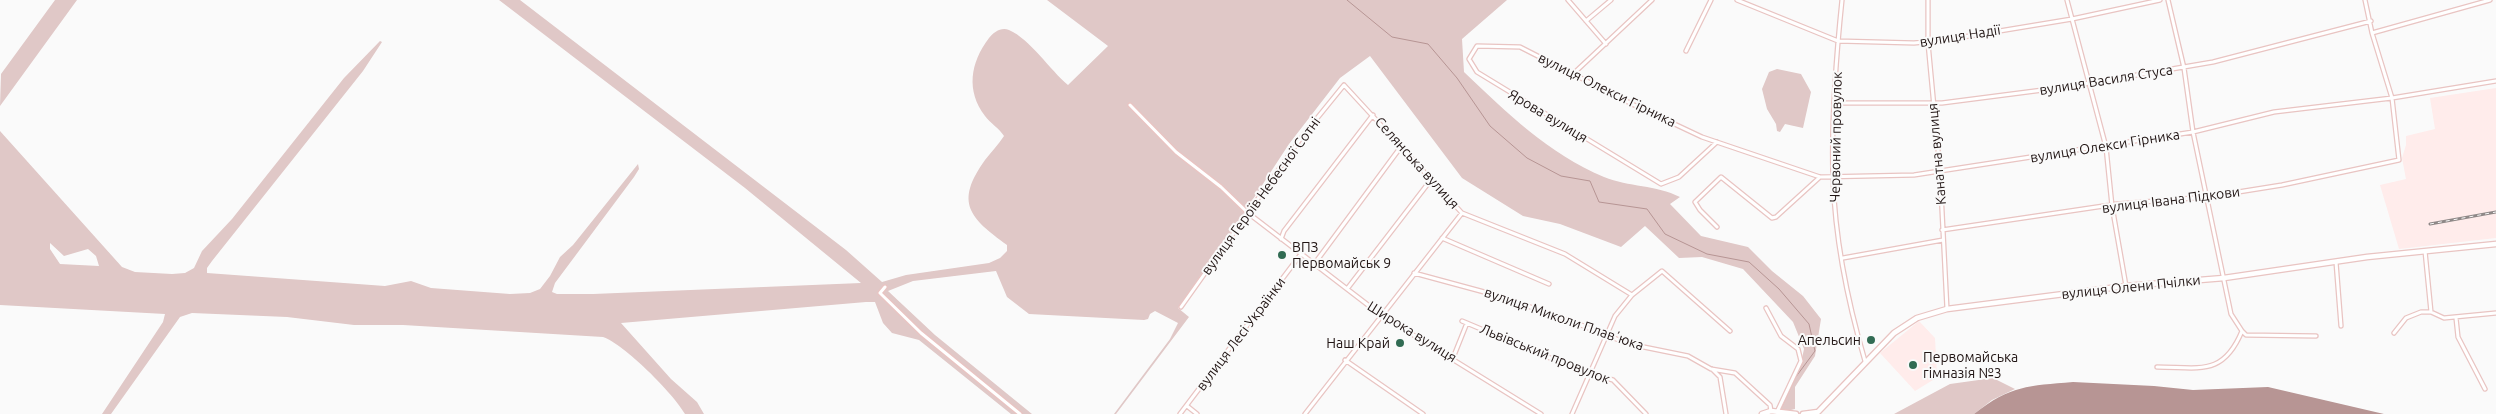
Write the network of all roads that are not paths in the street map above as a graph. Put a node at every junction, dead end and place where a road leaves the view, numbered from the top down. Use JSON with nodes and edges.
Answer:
{"nodes":[{"id":1,"x":1568,"y":0,"type":"edge"},
{"id":2,"x":1611,"y":0,"type":"edge"},
{"id":3,"x":1652,"y":0,"type":"edge"},
{"id":4,"x":1712,"y":0,"type":"edge"},
{"id":5,"x":1736,"y":0,"type":"edge"},
{"id":6,"x":1842,"y":0,"type":"edge"},
{"id":7,"x":1928,"y":0,"type":"edge"},
{"id":8,"x":2067,"y":0,"type":"edge"},
{"id":9,"x":2160,"y":0,"type":"edge"},
{"id":10,"x":2168,"y":0,"type":"edge"},
{"id":11,"x":2365,"y":0,"type":"edge"},
{"id":12,"x":2490,"y":0,"type":"edge"},
{"id":13,"x":2072,"y":18,"type":"junction"},
{"id":14,"x":1586,"y":21,"type":"junction"},
{"id":15,"x":2371,"y":21,"type":"junction"},
{"id":16,"x":2372,"y":32,"type":"junction"},
{"id":17,"x":1838,"y":42,"type":"junction"},
{"id":18,"x":1928,"y":43,"type":"junction"},
{"id":19,"x":1606,"y":44,"type":"junction"},
{"id":20,"x":1495,"y":48,"type":"joint"},
{"id":21,"x":1686,"y":51,"type":"dead end"},
{"id":22,"x":2184,"y":68,"type":"junction"},
{"id":23,"x":1573,"y":74,"type":"junction"},
{"id":24,"x":2496,"y":81,"type":"edge"},
{"id":25,"x":2087,"y":83,"type":"junction"},
{"id":26,"x":1344,"y":85,"type":"joint"},
{"id":27,"x":2392,"y":98,"type":"junction"},
{"id":28,"x":1835,"y":103,"type":"junction"},
{"id":29,"x":1932,"y":104,"type":"junction"},
{"id":30,"x":1130,"y":105,"type":"dead end"},
{"id":31,"x":1373,"y":114,"type":"junction"},
{"id":32,"x":2193,"y":132,"type":"junction"},
{"id":33,"x":1717,"y":142,"type":"junction"},
{"id":34,"x":2106,"y":147,"type":"junction"},
{"id":35,"x":1400,"y":148,"type":"junction"},
{"id":36,"x":1940,"y":171,"type":"junction"},
{"id":37,"x":1820,"y":177,"type":"junction"},
{"id":38,"x":1833,"y":177,"type":"junction"},
{"id":39,"x":1430,"y":181,"type":"junction"},
{"id":40,"x":2207,"y":197,"type":"junction"},
{"id":41,"x":2112,"y":206,"type":"junction"},
{"id":42,"x":1248,"y":213,"type":"junction"},
{"id":43,"x":1462,"y":213,"type":"junction"},
{"id":44,"x":1717,"y":227,"type":"dead end"},
{"id":45,"x":1942,"y":230,"type":"junction"},
{"id":46,"x":1442,"y":238,"type":"junction"},
{"id":47,"x":1281,"y":239,"type":"junction"},
{"id":48,"x":1943,"y":240,"type":"junction"},
{"id":49,"x":2496,"y":244,"type":"edge"},
{"id":50,"x":2425,"y":250,"type":"junction"},
{"id":51,"x":1301,"y":254,"type":"junction"},
{"id":52,"x":1842,"y":258,"type":"junction"},
{"id":53,"x":2336,"y":262,"type":"junction"},
{"id":54,"x":1315,"y":263,"type":"junction"},
{"id":55,"x":1414,"y":273,"type":"junction"},
{"id":56,"x":2224,"y":278,"type":"junction"},
{"id":57,"x":1549,"y":284,"type":"dead end"},
{"id":58,"x":2126,"y":286,"type":"junction"},
{"id":59,"x":885,"y":287,"type":"dead end"},
{"id":60,"x":1347,"y":289,"type":"junction"},
{"id":61,"x":1632,"y":295,"type":"junction"},
{"id":62,"x":1180,"y":307,"type":"dead end"},
{"id":63,"x":1766,"y":308,"type":"dead end"},
{"id":64,"x":1947,"y":309,"type":"junction"},
{"id":65,"x":2431,"y":312,"type":"junction"},
{"id":66,"x":2496,"y":313,"type":"edge"},
{"id":67,"x":1380,"y":315,"type":"junction"},
{"id":68,"x":2456,"y":318,"type":"junction"},
{"id":69,"x":1462,"y":321,"type":"dead end"},
{"id":70,"x":1467,"y":323,"type":"junction"},
{"id":71,"x":2341,"y":326,"type":"dead end"},
{"id":72,"x":1730,"y":331,"type":"dead end"},
{"id":73,"x":2242,"y":331,"type":"junction"},
{"id":74,"x":2394,"y":333,"type":"dead end"},
{"id":75,"x":1607,"y":335,"type":"junction"},
{"id":76,"x":2316,"y":336,"type":"dead end"},
{"id":77,"x":1452,"y":358,"type":"junction"},
{"id":78,"x":1345,"y":360,"type":"junction"},
{"id":79,"x":1865,"y":361,"type":"junction"},
{"id":80,"x":2157,"y":367,"type":"dead end"},
{"id":81,"x":1711,"y":369,"type":"junction"},
{"id":82,"x":1591,"y":374,"type":"junction"},
{"id":83,"x":2485,"y":389,"type":"dead end"},
{"id":84,"x":1187,"y":406,"type":"junction"},
{"id":85,"x":1771,"y":411,"type":"junction"},
{"id":86,"x":1777,"y":412,"type":"junction"},
{"id":87,"x":1020,"y":414,"type":"edge"},
{"id":88,"x":1180,"y":414,"type":"edge"},
{"id":89,"x":1197,"y":414,"type":"edge"},
{"id":90,"x":1305,"y":414,"type":"edge"},
{"id":91,"x":1424,"y":414,"type":"edge"},
{"id":92,"x":1541,"y":414,"type":"edge"},
{"id":93,"x":1572,"y":414,"type":"edge"},
{"id":94,"x":1646,"y":414,"type":"edge"},
{"id":95,"x":1726,"y":414,"type":"edge"},
{"id":96,"x":1762,"y":414,"type":"edge"},
{"id":97,"x":1796,"y":414,"type":"edge"},
{"id":98,"x":1803,"y":414,"type":"edge"}],
"edges":[{"from":1,"to":14,"type":"street"},
{"from":2,"to":14,"type":"street"},
{"from":3,"to":19,"type":"street"},
{"from":4,"to":21,"type":"street"},
{"from":5,"to":17,"type":"street","name":"вулиця Надії"},
{"from":6,"to":17,"type":"street","name":"Червоний провулок"},
{"from":7,"to":18,"type":"street","name":"Канатна вулиця"},
{"from":8,"to":13,"type":"street"},
{"from":9,"to":13,"type":"street","name":"вулиця Надії"},
{"from":10,"to":22,"type":"street"},
{"from":11,"to":15,"type":"street"},
{"from":12,"to":16,"type":"street"},
{"from":13,"to":18,"type":"street","name":"вулиця Надії"},
{"from":13,"to":25,"type":"street"},
{"from":14,"to":19,"type":"street"},
{"from":15,"to":16,"type":"street"},
{"from":15,"to":22,"type":"street","name":"вулиця Василя Стуса"},
{"from":16,"to":27,"type":"street"},
{"from":17,"to":18,"type":"street","name":"вулиця Надії"},
{"from":17,"to":28,"type":"street","name":"Червоний провулок"},
{"from":18,"to":29,"type":"street","name":"Канатна вулиця"},
{"from":19,"to":23,"type":"street"},
{"from":20,"to":23,"type":"street","name":"вулиця Олекси Гірника"},
{"from":20,"to":33,"type":"street","name":"Ярова вулиця"},
{"from":22,"to":25,"type":"street","name":"вулиця Василя Стуса"},
{"from":22,"to":32,"type":"street"},
{"from":23,"to":33,"type":"street","name":"вулиця Олекси Гірника"},
{"from":24,"to":27,"type":"street","name":"вулиця Олекси Гірника"},
{"from":25,"to":29,"type":"street","name":"вулиця Василя Стуса"},
{"from":25,"to":34,"type":"street"},
{"from":26,"to":31,"type":"street","name":"Селянська вулиця"},
{"from":26,"to":42,"type":"street","name":"вулиця Героїв Небесної Сотні"},
{"from":27,"to":32,"type":"street","name":"вулиця Олекси Гірника"},
{"from":27,"to":40,"type":"street","name":"вулиця Івана Підкови"},
{"from":28,"to":29,"type":"street","name":"вулиця Василя Стуса"},
{"from":28,"to":38,"type":"street","name":"Червоний провулок"},
{"from":29,"to":36,"type":"street","name":"Канатна вулиця"},
{"from":30,"to":42,"type":"street","name":"Широка вулиця"},
{"from":31,"to":35,"type":"street","name":"Селянська вулиця"},
{"from":31,"to":47,"type":"street"},
{"from":32,"to":34,"type":"street","name":"вулиця Олекси Гірника"},
{"from":32,"to":40,"type":"street"},
{"from":33,"to":37,"type":"street","name":"вулиця Олекси Гірника"},
{"from":34,"to":36,"type":"street","name":"вулиця Олекси Гірника"},
{"from":34,"to":41,"type":"street"},
{"from":35,"to":39,"type":"street","name":"Селянська вулиця"},
{"from":35,"to":54,"type":"street"},
{"from":36,"to":38,"type":"street","name":"вулиця Олекси Гірника"},
{"from":36,"to":45,"type":"street","name":"Канатна вулиця"},
{"from":37,"to":38,"type":"street","name":"вулиця Олекси Гірника"},
{"from":37,"to":44,"type":"street"},
{"from":38,"to":52,"type":"street","name":"Червоний провулок"},
{"from":39,"to":43,"type":"street","name":"Селянська вулиця"},
{"from":39,"to":60,"type":"street"},
{"from":40,"to":41,"type":"street","name":"вулиця Івана Підкови"},
{"from":40,"to":56,"type":"street"},
{"from":41,"to":45,"type":"street","name":"вулиця Івана Підкови"},
{"from":41,"to":58,"type":"street"},
{"from":42,"to":47,"type":"street","name":"Широка вулиця"},
{"from":42,"to":62,"type":"street","name":"вулиця Героїв Небесної Сотні"},
{"from":43,"to":46,"type":"street"},
{"from":43,"to":61,"type":"street","name":"Селянська вулиця"},
{"from":45,"to":48,"type":"street","name":"Канатна вулиця"},
{"from":46,"to":55,"type":"street"},
{"from":46,"to":57,"type":"street"},
{"from":47,"to":51,"type":"street","name":"Широка вулиця"},
{"from":48,"to":52,"type":"street"},
{"from":48,"to":64,"type":"street","name":"Канатна вулиця"},
{"from":49,"to":50,"type":"street","name":"вулиця Олени Пчілки"},
{"from":50,"to":53,"type":"street","name":"вулиця Олени Пчілки"},
{"from":50,"to":65,"type":"street"},
{"from":51,"to":54,"type":"street","name":"Широка вулиця"},
{"from":51,"to":84,"type":"street","name":"вулиця Лесі Українки"},
{"from":52,"to":79,"type":"street","name":"Червоний провулок"},
{"from":53,"to":56,"type":"street","name":"вулиця Олени Пчілки"},
{"from":53,"to":71,"type":"street"},
{"from":54,"to":60,"type":"street","name":"Широка вулиця"},
{"from":55,"to":67,"type":"street"},
{"from":55,"to":75,"type":"street","name":"вулиця Миколи Плавʼюка"},
{"from":56,"to":58,"type":"street","name":"вулиця Олени Пчілки"},
{"from":56,"to":73,"type":"street"},
{"from":58,"to":64,"type":"street","name":"вулиця Олени Пчілки"},
{"from":59,"to":87,"type":"street"},
{"from":60,"to":67,"type":"street","name":"Широка вулиця"},
{"from":61,"to":72,"type":"street"},
{"from":61,"to":75,"type":"street"},
{"from":63,"to":86,"type":"street"},
{"from":64,"to":79,"type":"street","name":"вулиця Олени Пчілки"},
{"from":65,"to":68,"type":"street"},
{"from":65,"to":74,"type":"street"},
{"from":66,"to":68,"type":"street"},
{"from":67,"to":77,"type":"street","name":"Широка вулиця"},
{"from":67,"to":78,"type":"street"},
{"from":68,"to":83,"type":"street"},
{"from":69,"to":70,"type":"street","name":"Львівський провулок"},
{"from":70,"to":77,"type":"street"},
{"from":70,"to":82,"type":"street","name":"Львівський провулок"},
{"from":73,"to":76,"type":"street"},
{"from":73,"to":80,"type":"street"},
{"from":75,"to":81,"type":"street","name":"вулиця Миколи Плавʼюка"},
{"from":75,"to":82,"type":"street"},
{"from":77,"to":92,"type":"street","name":"Широка вулиця"},
{"from":78,"to":90,"type":"street"},
{"from":78,"to":91,"type":"street"},
{"from":79,"to":98,"type":"street","name":"вулиця Олени Пчілки"},
{"from":81,"to":85,"type":"street","name":"вулиця Миколи Плавʼюка"},
{"from":81,"to":95,"type":"street"},
{"from":82,"to":93,"type":"street"},
{"from":82,"to":94,"type":"street","name":"Львівський провулок"},
{"from":84,"to":88,"type":"street","name":"вулиця Лесі Українки"},
{"from":84,"to":89,"type":"street"},
{"from":85,"to":86,"type":"street"},
{"from":85,"to":96,"type":"street"},
{"from":86,"to":97,"type":"street"}]}
